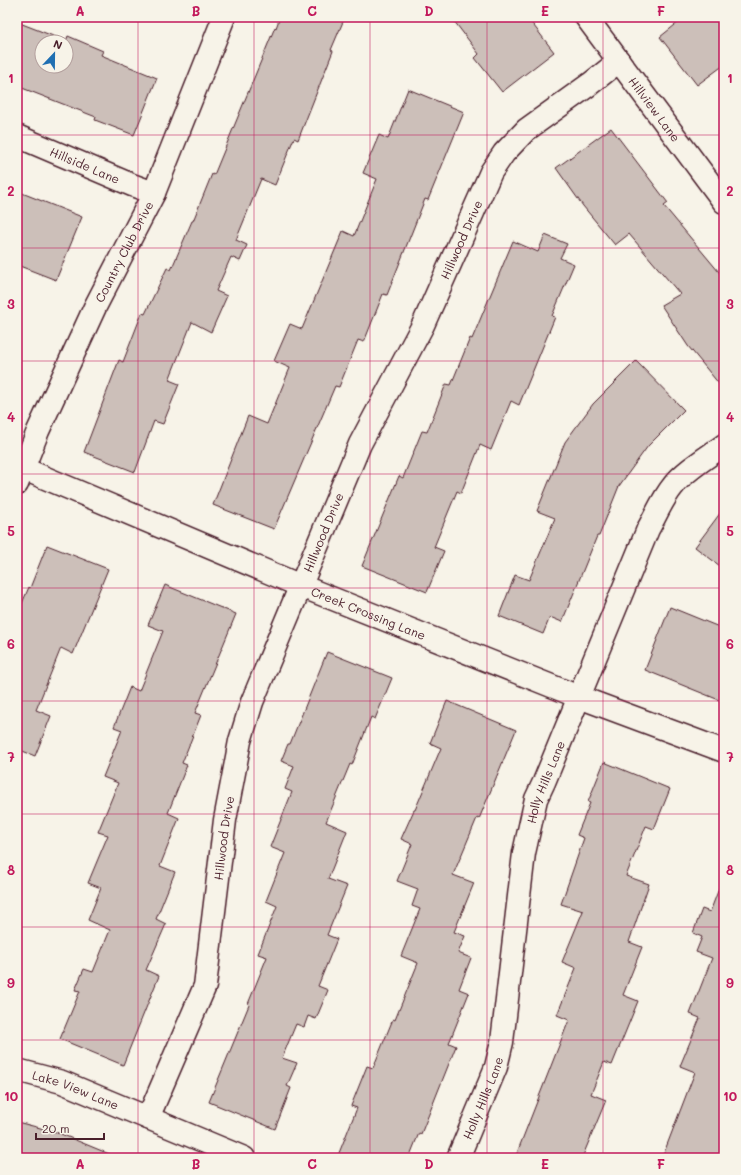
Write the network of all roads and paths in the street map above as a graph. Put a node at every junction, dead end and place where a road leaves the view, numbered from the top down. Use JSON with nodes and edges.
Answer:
{"nodes":[{"id":1,"x":224,"y":17,"type":"edge"},
{"id":2,"x":586,"y":17,"type":"edge"},
{"id":3,"x":620,"y":61,"type":"junction"},
{"id":4,"x":17,"y":136,"type":"edge"},
{"id":5,"x":154,"y":193,"type":"junction"},
{"id":6,"x":724,"y":202,"type":"edge"},
{"id":7,"x":724,"y":445,"type":"edge"},
{"id":8,"x":19,"y":473,"type":"edge"},
{"id":9,"x":301,"y":586,"type":"junction"},
{"id":10,"x":579,"y":697,"type":"junction"},
{"id":11,"x":724,"y":751,"type":"edge"},
{"id":12,"x":17,"y":1070,"type":"edge"},
{"id":13,"x":148,"y":1118,"type":"junction"},
{"id":14,"x":244,"y":1158,"type":"edge"},
{"id":15,"x":458,"y":1158,"type":"edge"}],
"edges":[{"from":1,"to":5,"type":"street","name":"Country Club Drive"},
{"from":2,"to":3,"type":"street","name":"Hillview Lane"},
{"from":3,"to":6,"type":"street","name":"Hillview Lane"},
{"from":3,"to":9,"type":"street","name":"Hillwood Drive"},
{"from":4,"to":5,"type":"street","name":"Hillside Lane"},
{"from":5,"to":8,"type":"street","name":"Country Club Drive"},
{"from":7,"to":10,"type":"street","name":"Holly Hills Lane"},
{"from":8,"to":9,"type":"street","name":"Creek Crossing Lane"},
{"from":9,"to":10,"type":"street","name":"Creek Crossing Lane"},
{"from":9,"to":13,"type":"street","name":"Hillwood Drive"},
{"from":10,"to":11,"type":"street","name":"Creek Crossing Lane"},
{"from":10,"to":15,"type":"street","name":"Holly Hills Lane"},
{"from":12,"to":13,"type":"street","name":"Lake View Lane"},
{"from":13,"to":14,"type":"street","name":"Lake View Lane"}]}
